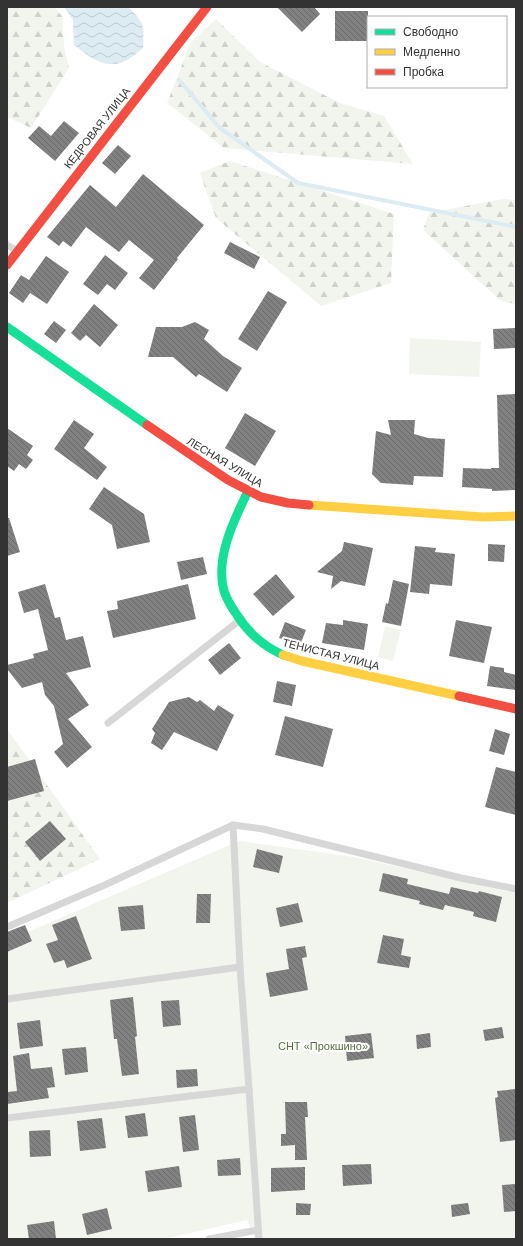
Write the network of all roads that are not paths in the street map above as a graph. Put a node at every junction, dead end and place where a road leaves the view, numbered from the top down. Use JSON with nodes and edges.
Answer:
{"nodes":[{"id":1,"x":207,"y":7,"type":"edge"},
{"id":2,"x":7,"y":245,"type":"edge"},
{"id":3,"x":17,"y":251,"type":"junction"},
{"id":4,"x":7,"y":265,"type":"edge"},
{"id":5,"x":7,"y":327,"type":"edge"},
{"id":6,"x":248,"y":491,"type":"junction"},
{"id":7,"x":516,"y":516,"type":"edge"},
{"id":8,"x":240,"y":620,"type":"junction"},
{"id":9,"x":516,"y":709,"type":"edge"},
{"id":10,"x":108,"y":723,"type":"dead end"},
{"id":11,"x":233,"y":825,"type":"junction"},
{"id":12,"x":516,"y":889,"type":"edge"},
{"id":13,"x":7,"y":927,"type":"edge"},
{"id":14,"x":240,"y":967,"type":"junction"},
{"id":15,"x":7,"y":999,"type":"edge"},
{"id":16,"x":250,"y":1089,"type":"junction"},
{"id":17,"x":7,"y":1118,"type":"edge"},
{"id":18,"x":258,"y":1230,"type":"junction"},
{"id":19,"x":209,"y":1239,"type":"edge"},
{"id":20,"x":259,"y":1239,"type":"edge"}],
"edges":[{"from":1,"to":3,"type":"street","name":"КЕДРОВАЯ УЛИЦА"},
{"from":2,"to":3,"type":"lane"},
{"from":3,"to":4,"type":"street","name":"КЕДРОВАЯ УЛИЦА"},
{"from":5,"to":6,"type":"street","name":"ЛЕСНАЯ УЛИЦА"},
{"from":6,"to":7,"type":"street","name":"ЛЕСНАЯ УЛИЦА"},
{"from":6,"to":8,"type":"street","name":"ТЕНИСТАЯ УЛИЦА"},
{"from":8,"to":9,"type":"street","name":"ТЕНИСТАЯ УЛИЦА"},
{"from":8,"to":10,"type":"lane"},
{"from":11,"to":12,"type":"lane"},
{"from":11,"to":13,"type":"lane"},
{"from":11,"to":14,"type":"lane"},
{"from":14,"to":15,"type":"lane"},
{"from":14,"to":16,"type":"lane"},
{"from":16,"to":17,"type":"lane"},
{"from":16,"to":18,"type":"lane"},
{"from":18,"to":19,"type":"lane"},
{"from":18,"to":20,"type":"lane"}]}
